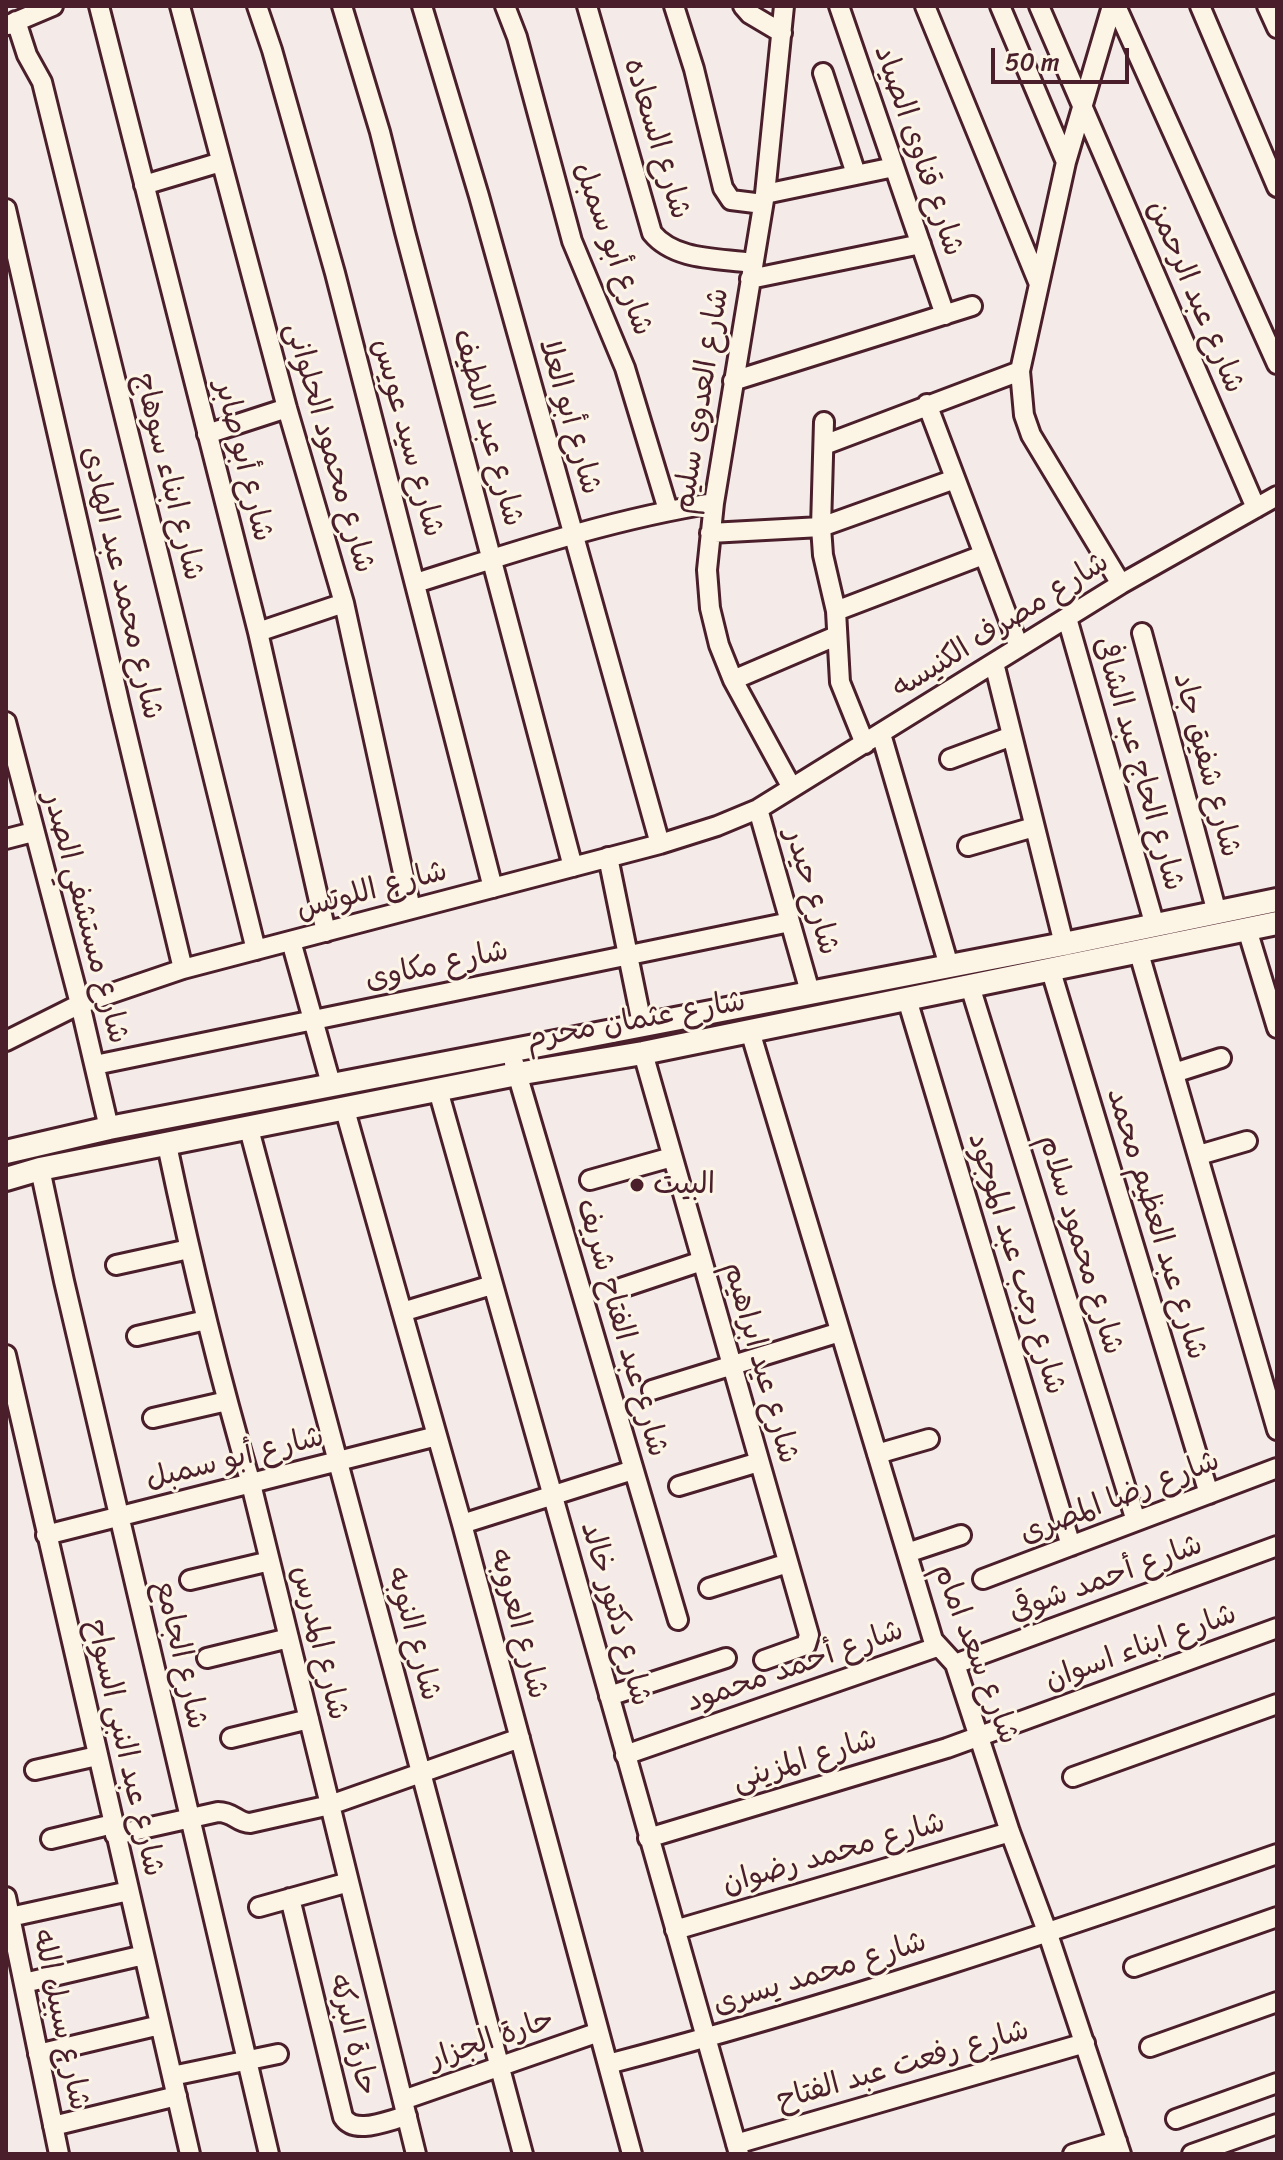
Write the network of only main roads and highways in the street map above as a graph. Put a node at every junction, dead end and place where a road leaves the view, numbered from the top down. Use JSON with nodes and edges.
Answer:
{"nodes":[{"id":1,"x":1277,"y":900,"type":"edge"},
{"id":2,"x":1277,"y":923,"type":"edge"},
{"id":3,"x":6,"y":1152,"type":"edge"},
{"id":4,"x":6,"y":1179,"type":"edge"}],
"edges":[{"from":1,"to":3,"type":"main road","name":"شارع عثمان محرم"},
{"from":2,"to":4,"type":"main road","name":"شارع عثمان محرم"}]}
